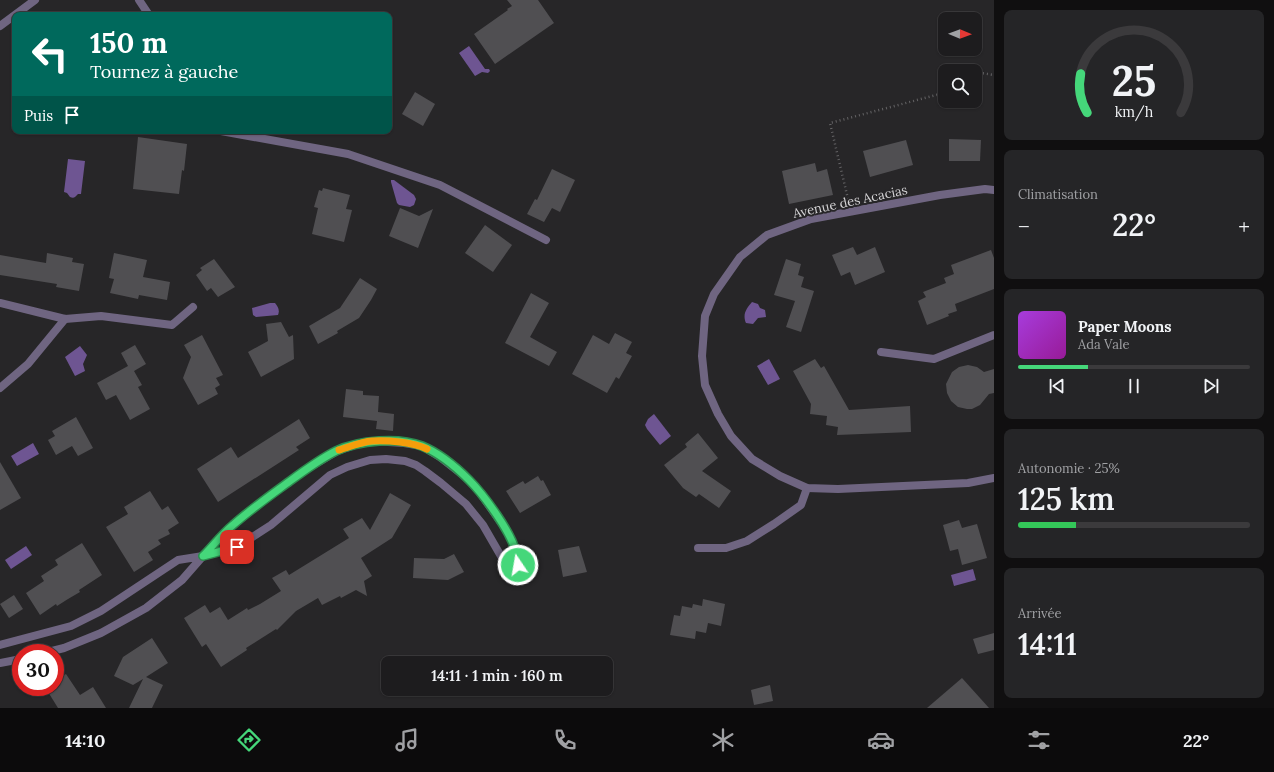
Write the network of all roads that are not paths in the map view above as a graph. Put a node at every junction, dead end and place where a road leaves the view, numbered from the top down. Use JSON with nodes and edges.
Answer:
{"nodes":[{"id":1,"x":35,"y":0,"type":"edge"},
{"id":2,"x":139,"y":0,"type":"edge"},
{"id":3,"x":19,"y":12,"type":"edge"},
{"id":4,"x":147,"y":12,"type":"edge"},
{"id":5,"x":12,"y":17,"type":"edge"},
{"id":6,"x":0,"y":26,"type":"edge"},
{"id":7,"x":238,"y":134,"type":"edge"},
{"id":8,"x":994,"y":190,"type":"edge"},
{"id":9,"x":546,"y":240,"type":"dead end"},
{"id":10,"x":0,"y":303,"type":"edge"},
{"id":11,"x":193,"y":307,"type":"dead end"},
{"id":12,"x":65,"y":319,"type":"junction"},
{"id":13,"x":994,"y":335,"type":"edge"},
{"id":14,"x":881,"y":352,"type":"dead end"},
{"id":15,"x":0,"y":388,"type":"edge"},
{"id":16,"x":994,"y":478,"type":"edge"},
{"id":17,"x":807,"y":488,"type":"junction"},
{"id":18,"x":698,"y":548,"type":"dead end"},
{"id":19,"x":203,"y":556,"type":"junction"},
{"id":20,"x":0,"y":645,"type":"edge"},
{"id":21,"x":64,"y":648,"type":"edge"},
{"id":22,"x":12,"y":661,"type":"edge"},
{"id":23,"x":0,"y":664,"type":"edge"}],
"edges":[{"from":1,"to":3,"type":"street"},
{"from":2,"to":4,"type":"street"},
{"from":5,"to":6,"type":"street"},
{"from":7,"to":9,"type":"street"},
{"from":8,"to":17,"type":"street","name":"Avenue des Acacias"},
{"from":10,"to":12,"type":"street"},
{"from":11,"to":12,"type":"street"},
{"from":12,"to":15,"type":"street"},
{"from":13,"to":14,"type":"street"},
{"from":16,"to":17,"type":"street","name":"Avenue des Acacias"},
{"from":17,"to":18,"type":"street"},
{"from":19,"to":19,"type":"street"},
{"from":19,"to":20,"type":"street"},
{"from":19,"to":21,"type":"street"},
{"from":22,"to":23,"type":"street"}]}
